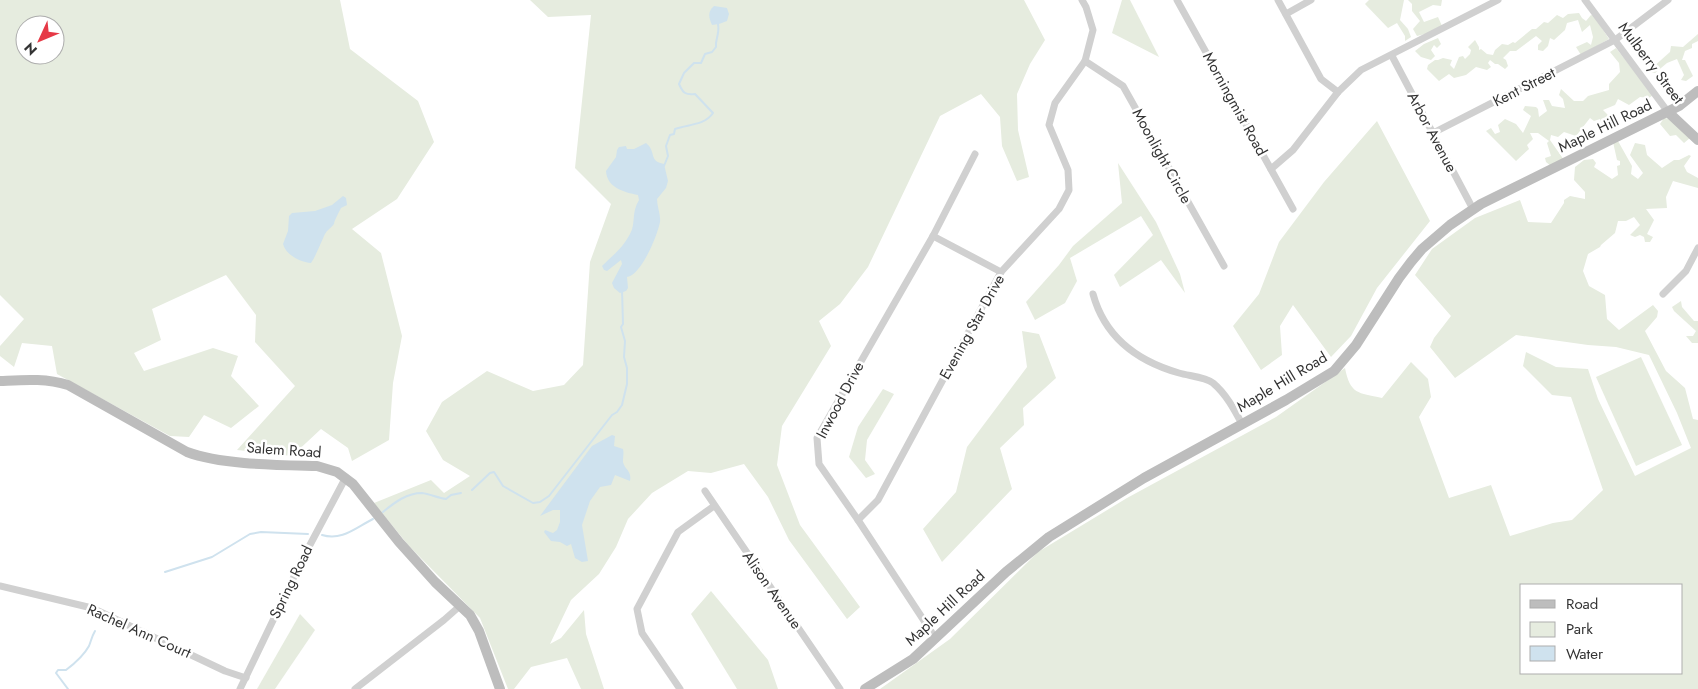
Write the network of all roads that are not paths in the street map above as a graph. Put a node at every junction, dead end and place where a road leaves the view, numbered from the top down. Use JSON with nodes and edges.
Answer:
{"nodes":[{"id":1,"x":1082,"y":0,"type":"edge"},
{"id":2,"x":1177,"y":0,"type":"edge"},
{"id":3,"x":1278,"y":0,"type":"edge"},
{"id":4,"x":1311,"y":0,"type":"edge"},
{"id":5,"x":1498,"y":0,"type":"edge"},
{"id":6,"x":1585,"y":0,"type":"edge"},
{"id":7,"x":1668,"y":0,"type":"edge"},
{"id":8,"x":1286,"y":14,"type":"junction"},
{"id":9,"x":1615,"y":40,"type":"junction"},
{"id":10,"x":1392,"y":56,"type":"junction"},
{"id":11,"x":1085,"y":61,"type":"junction"},
{"id":12,"x":1698,"y":91,"type":"edge"},
{"id":13,"x":1338,"y":92,"type":"junction"},
{"id":14,"x":1668,"y":112,"type":"junction"},
{"id":15,"x":1432,"y":133,"type":"junction"},
{"id":16,"x":1698,"y":140,"type":"edge"},
{"id":17,"x":975,"y":154,"type":"dead end"},
{"id":18,"x":1271,"y":169,"type":"junction"},
{"id":19,"x":1293,"y":209,"type":"dead end"},
{"id":20,"x":1473,"y":209,"type":"junction"},
{"id":21,"x":933,"y":236,"type":"junction"},
{"id":22,"x":1698,"y":248,"type":"edge"},
{"id":23,"x":1224,"y":266,"type":"dead end"},
{"id":24,"x":1001,"y":272,"type":"junction"},
{"id":25,"x":1093,"y":294,"type":"dead end"},
{"id":26,"x":1663,"y":294,"type":"dead end"},
{"id":27,"x":0,"y":381,"type":"edge"},
{"id":28,"x":1242,"y":424,"type":"junction"},
{"id":29,"x":346,"y":477,"type":"junction"},
{"id":30,"x":704,"y":491,"type":"dead end"},
{"id":31,"x":714,"y":506,"type":"junction"},
{"id":32,"x":858,"y":520,"type":"junction"},
{"id":33,"x":0,"y":586,"type":"edge"},
{"id":34,"x":461,"y":605,"type":"junction"},
{"id":35,"x":936,"y":639,"type":"junction"},
{"id":36,"x":246,"y":678,"type":"junction"},
{"id":37,"x":240,"y":689,"type":"edge"},
{"id":38,"x":355,"y":689,"type":"edge"},
{"id":39,"x":500,"y":689,"type":"edge"},
{"id":40,"x":680,"y":689,"type":"edge"},
{"id":41,"x":840,"y":689,"type":"edge"},
{"id":42,"x":864,"y":689,"type":"edge"}],
"edges":[{"from":1,"to":11,"type":"street","name":"Evening Star Drive"},
{"from":2,"to":18,"type":"street","name":"Morningmist Road"},
{"from":3,"to":8,"type":"street"},
{"from":4,"to":8,"type":"street"},
{"from":5,"to":10,"type":"street"},
{"from":6,"to":9,"type":"street","name":"Mulberry Street"},
{"from":7,"to":9,"type":"street","name":"Kent Street"},
{"from":8,"to":13,"type":"street"},
{"from":9,"to":14,"type":"street","name":"Mulberry Street"},
{"from":9,"to":15,"type":"street","name":"Kent Street"},
{"from":10,"to":13,"type":"street"},
{"from":10,"to":15,"type":"street","name":"Arbor Avenue"},
{"from":11,"to":23,"type":"street","name":"Moonlight Circle"},
{"from":11,"to":24,"type":"street","name":"Evening Star Drive"},
{"from":12,"to":14,"type":"street","name":"Maple Hill Road"},
{"from":13,"to":18,"type":"street"},
{"from":14,"to":16,"type":"street","name":"Mulberry Street"},
{"from":14,"to":20,"type":"street","name":"Maple Hill Road"},
{"from":15,"to":20,"type":"street","name":"Arbor Avenue"},
{"from":17,"to":21,"type":"street","name":"Inwood Drive"},
{"from":18,"to":19,"type":"street","name":"Morningmist Road"},
{"from":20,"to":28,"type":"street","name":"Maple Hill Road"},
{"from":21,"to":24,"type":"street"},
{"from":21,"to":32,"type":"street","name":"Inwood Drive"},
{"from":22,"to":26,"type":"street"},
{"from":24,"to":32,"type":"street","name":"Evening Star Drive"},
{"from":25,"to":28,"type":"street"},
{"from":27,"to":29,"type":"street","name":"Salem Road"},
{"from":28,"to":35,"type":"street","name":"Maple Hill Road"},
{"from":29,"to":34,"type":"street","name":"Salem Road"},
{"from":29,"to":36,"type":"street","name":"Spring Road"},
{"from":30,"to":31,"type":"street","name":"Alison Avenue"},
{"from":31,"to":40,"type":"street"},
{"from":31,"to":41,"type":"street","name":"Alison Avenue"},
{"from":32,"to":35,"type":"street","name":"Inwood Drive"},
{"from":33,"to":36,"type":"street","name":"Rachel Ann Court"},
{"from":34,"to":38,"type":"street"},
{"from":34,"to":39,"type":"street","name":"Salem Road"},
{"from":35,"to":42,"type":"street","name":"Maple Hill Road"},
{"from":36,"to":37,"type":"street","name":"Spring Road"}]}
